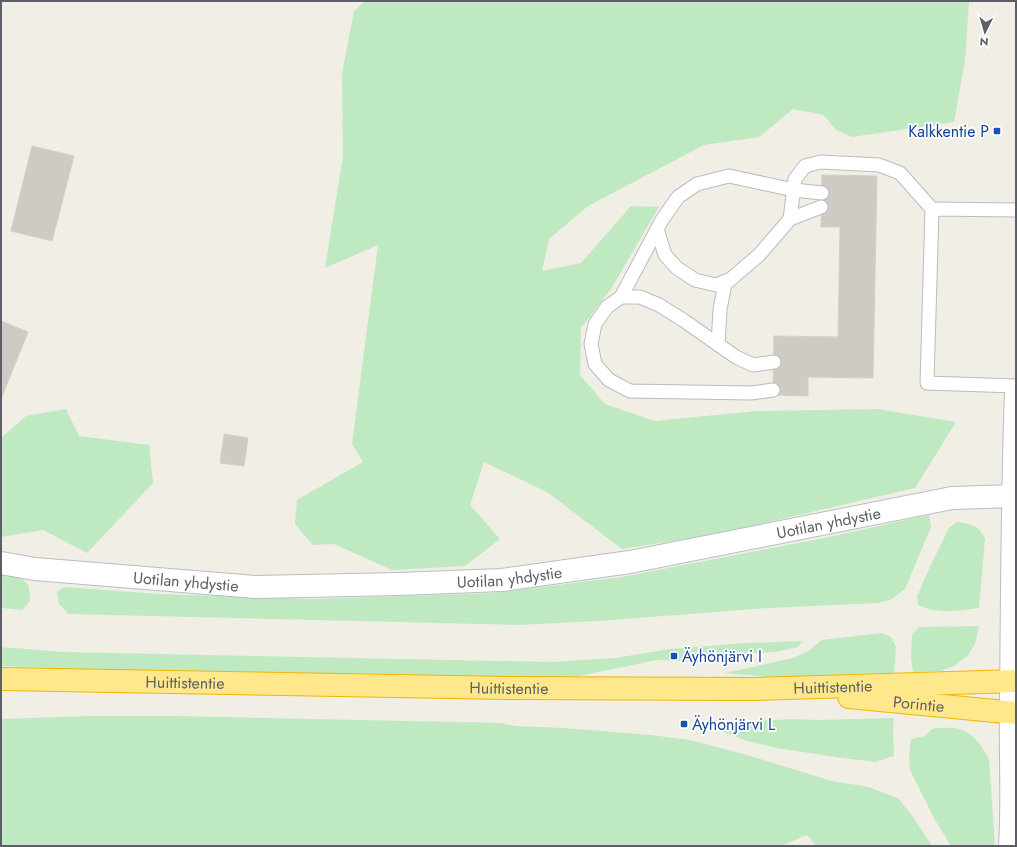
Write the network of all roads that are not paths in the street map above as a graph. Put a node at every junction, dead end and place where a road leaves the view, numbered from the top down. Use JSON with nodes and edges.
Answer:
{"nodes":[{"id":1,"x":794,"y":190,"type":"junction"},
{"id":2,"x":822,"y":193,"type":"dead end"},
{"id":3,"x":821,"y":207,"type":"dead end"},
{"id":4,"x":932,"y":209,"type":"junction"},
{"id":5,"x":1016,"y":210,"type":"edge"},
{"id":6,"x":790,"y":219,"type":"junction"},
{"id":7,"x":657,"y":229,"type":"junction"},
{"id":8,"x":732,"y":279,"type":"junction"},
{"id":9,"x":621,"y":297,"type":"junction"},
{"id":10,"x":718,"y":345,"type":"junction"},
{"id":11,"x":774,"y":362,"type":"dead end"},
{"id":12,"x":1016,"y":386,"type":"edge"},
{"id":13,"x":773,"y":390,"type":"dead end"},
{"id":14,"x":1016,"y":393,"type":"edge"},
{"id":15,"x":1013,"y":496,"type":"junction"},
{"id":16,"x":1,"y":563,"type":"edge"},
{"id":17,"x":1,"y":679,"type":"edge"},
{"id":18,"x":1013,"y":681,"type":"edge"},
{"id":19,"x":754,"y":689,"type":"junction"},
{"id":20,"x":1013,"y":713,"type":"edge"},
{"id":21,"x":1010,"y":846,"type":"edge"}],
"edges":[{"from":1,"to":2,"type":"lane"},
{"from":1,"to":4,"type":"lane"},
{"from":1,"to":6,"type":"lane"},
{"from":1,"to":7,"type":"lane"},
{"from":3,"to":6,"type":"lane"},
{"from":4,"to":5,"type":"lane"},
{"from":4,"to":12,"type":"lane"},
{"from":6,"to":8,"type":"lane"},
{"from":7,"to":8,"type":"lane"},
{"from":7,"to":9,"type":"lane"},
{"from":8,"to":10,"type":"lane"},
{"from":9,"to":10,"type":"lane"},
{"from":9,"to":13,"type":"lane"},
{"from":10,"to":11,"type":"lane"},
{"from":14,"to":15,"type":"main road"},
{"from":15,"to":16,"type":"main road","name":"Uotilan yhdystie"},
{"from":15,"to":18,"type":"main road"},
{"from":17,"to":19,"type":"highway","name":"Huittistentie"},
{"from":18,"to":19,"type":"highway","name":"Huittistentie"},
{"from":18,"to":20,"type":"main road"},
{"from":19,"to":20,"type":"highway","name":"Porintie"},
{"from":20,"to":21,"type":"main road"}]}
